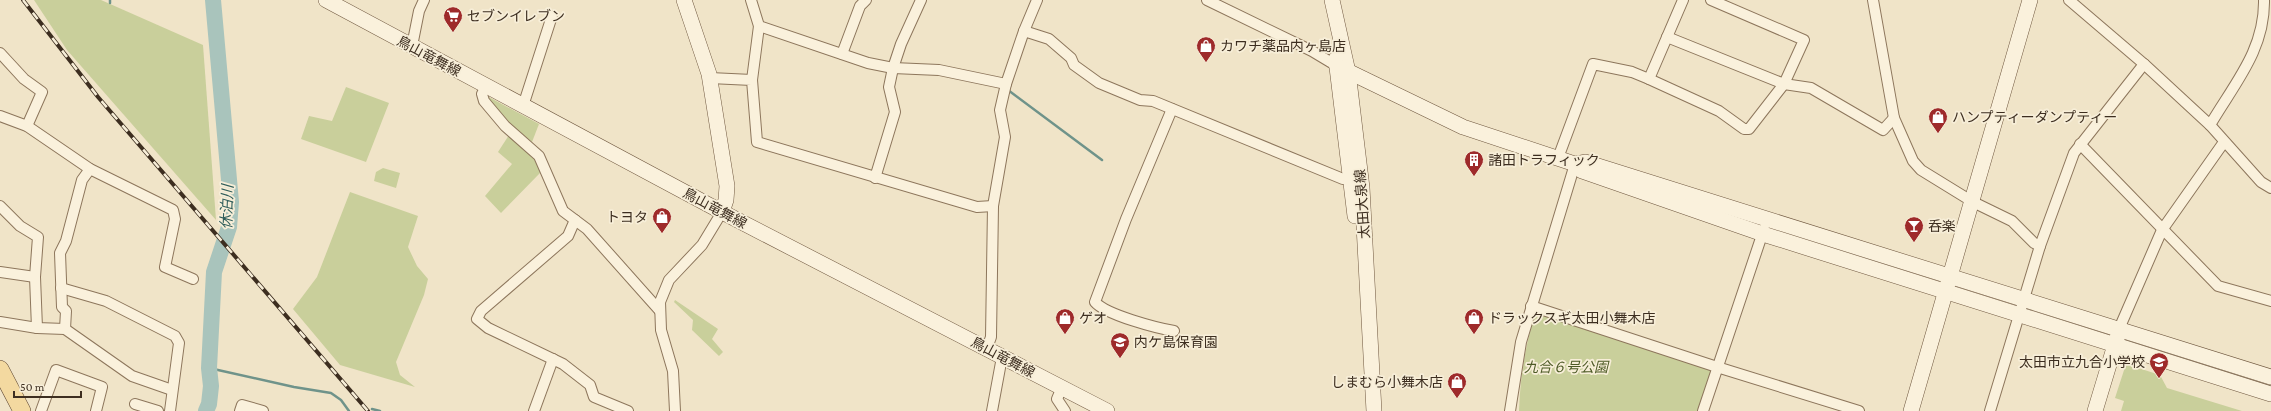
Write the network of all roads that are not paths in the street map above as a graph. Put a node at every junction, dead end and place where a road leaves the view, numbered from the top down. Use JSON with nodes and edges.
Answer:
{"nodes":[{"id":1,"x":326,"y":0,"type":"edge"},
{"id":2,"x":424,"y":0,"type":"edge"},
{"id":3,"x":684,"y":0,"type":"edge"},
{"id":4,"x":751,"y":0,"type":"edge"},
{"id":5,"x":866,"y":0,"type":"edge"},
{"id":6,"x":921,"y":0,"type":"edge"},
{"id":7,"x":1037,"y":0,"type":"edge"},
{"id":8,"x":1207,"y":0,"type":"edge"},
{"id":9,"x":1324,"y":0,"type":"edge"},
{"id":10,"x":1332,"y":0,"type":"edge"},
{"id":11,"x":1683,"y":0,"type":"edge"},
{"id":12,"x":1711,"y":0,"type":"edge"},
{"id":13,"x":1873,"y":0,"type":"edge"},
{"id":14,"x":2030,"y":0,"type":"edge"},
{"id":15,"x":2068,"y":0,"type":"edge"},
{"id":16,"x":2264,"y":0,"type":"edge"},
{"id":17,"x":552,"y":16,"type":"dead end"},
{"id":18,"x":759,"y":26,"type":"junction"},
{"id":19,"x":1024,"y":31,"type":"junction"},
{"id":20,"x":1667,"y":37,"type":"junction"},
{"id":21,"x":412,"y":46,"type":"junction"},
{"id":22,"x":0,"y":53,"type":"edge"},
{"id":23,"x":842,"y":54,"type":"junction"},
{"id":24,"x":2144,"y":64,"type":"junction"},
{"id":25,"x":893,"y":68,"type":"junction"},
{"id":26,"x":1342,"y":69,"type":"junction"},
{"id":27,"x":710,"y":78,"type":"junction"},
{"id":28,"x":1649,"y":79,"type":"junction"},
{"id":29,"x":752,"y":80,"type":"junction"},
{"id":30,"x":1006,"y":84,"type":"junction"},
{"id":31,"x":1784,"y":84,"type":"junction"},
{"id":32,"x":486,"y":86,"type":"junction"},
{"id":33,"x":523,"y":106,"type":"junction"},
{"id":34,"x":1172,"y":109,"type":"junction"},
{"id":35,"x":0,"y":116,"type":"edge"},
{"id":36,"x":1894,"y":118,"type":"junction"},
{"id":37,"x":2210,"y":125,"type":"junction"},
{"id":38,"x":27,"y":126,"type":"junction"},
{"id":39,"x":2224,"y":142,"type":"junction"},
{"id":40,"x":2080,"y":144,"type":"junction"},
{"id":41,"x":1558,"y":158,"type":"junction"},
{"id":42,"x":1575,"y":164,"type":"junction"},
{"id":43,"x":90,"y":169,"type":"junction"},
{"id":44,"x":875,"y":178,"type":"junction"},
{"id":45,"x":1356,"y":179,"type":"junction"},
{"id":46,"x":2271,"y":188,"type":"edge"},
{"id":47,"x":1973,"y":202,"type":"junction"},
{"id":48,"x":0,"y":206,"type":"edge"},
{"id":49,"x":993,"y":206,"type":"junction"},
{"id":50,"x":722,"y":212,"type":"junction"},
{"id":51,"x":1768,"y":218,"type":"junction"},
{"id":52,"x":575,"y":220,"type":"junction"},
{"id":53,"x":2162,"y":230,"type":"junction"},
{"id":54,"x":1763,"y":234,"type":"junction"},
{"id":55,"x":2040,"y":246,"type":"junction"},
{"id":56,"x":0,"y":272,"type":"edge"},
{"id":57,"x":1950,"y":275,"type":"junction"},
{"id":58,"x":35,"y":277,"type":"junction"},
{"id":59,"x":193,"y":279,"type":"dead end"},
{"id":60,"x":61,"y":288,"type":"junction"},
{"id":61,"x":1945,"y":292,"type":"junction"},
{"id":62,"x":2023,"y":299,"type":"junction"},
{"id":63,"x":2271,"y":301,"type":"edge"},
{"id":64,"x":1531,"y":306,"type":"junction"},
{"id":65,"x":660,"y":311,"type":"junction"},
{"id":66,"x":2020,"y":315,"type":"junction"},
{"id":67,"x":0,"y":322,"type":"edge"},
{"id":68,"x":37,"y":328,"type":"junction"},
{"id":69,"x":65,"y":329,"type":"junction"},
{"id":70,"x":2119,"y":329,"type":"junction"},
{"id":71,"x":1174,"y":331,"type":"dead end"},
{"id":72,"x":2115,"y":345,"type":"junction"},
{"id":73,"x":987,"y":348,"type":"junction"},
{"id":74,"x":1002,"y":357,"type":"junction"},
{"id":75,"x":553,"y":359,"type":"junction"},
{"id":76,"x":1718,"y":368,"type":"junction"},
{"id":77,"x":0,"y":369,"type":"edge"},
{"id":78,"x":2271,"y":377,"type":"edge"},
{"id":79,"x":1062,"y":387,"type":"junction"},
{"id":80,"x":172,"y":390,"type":"junction"},
{"id":81,"x":2271,"y":394,"type":"edge"},
{"id":82,"x":135,"y":404,"type":"dead end"},
{"id":83,"x":22,"y":411,"type":"edge"},
{"id":84,"x":41,"y":411,"type":"edge"},
{"id":85,"x":96,"y":411,"type":"edge"},
{"id":86,"x":158,"y":411,"type":"edge"},
{"id":87,"x":170,"y":411,"type":"edge"},
{"id":88,"x":240,"y":411,"type":"edge"},
{"id":89,"x":263,"y":411,"type":"edge"},
{"id":90,"x":534,"y":411,"type":"edge"},
{"id":91,"x":628,"y":411,"type":"edge"},
{"id":92,"x":675,"y":411,"type":"edge"},
{"id":93,"x":992,"y":411,"type":"edge"},
{"id":94,"x":1065,"y":411,"type":"edge"},
{"id":95,"x":1107,"y":411,"type":"edge"},
{"id":96,"x":1364,"y":411,"type":"edge"},
{"id":97,"x":1374,"y":411,"type":"edge"},
{"id":98,"x":1510,"y":411,"type":"edge"},
{"id":99,"x":1703,"y":411,"type":"edge"},
{"id":100,"x":1859,"y":411,"type":"edge"},
{"id":101,"x":1911,"y":411,"type":"edge"},
{"id":102,"x":1990,"y":411,"type":"edge"},
{"id":103,"x":2095,"y":411,"type":"edge"}],
"edges":[{"from":1,"to":21,"type":"street","name":"鳥山竜舞線"},
{"from":2,"to":21,"type":"street"},
{"from":3,"to":27,"type":"street"},
{"from":4,"to":18,"type":"street"},
{"from":5,"to":23,"type":"street"},
{"from":6,"to":25,"type":"street"},
{"from":7,"to":19,"type":"street"},
{"from":8,"to":26,"type":"street"},
{"from":9,"to":26,"type":"street","name":"太田大泉線"},
{"from":10,"to":26,"type":"street","name":"太田大泉線"},
{"from":11,"to":20,"type":"street"},
{"from":12,"to":31,"type":"street"},
{"from":13,"to":36,"type":"street"},
{"from":14,"to":47,"type":"street"},
{"from":15,"to":24,"type":"street"},
{"from":16,"to":37,"type":"street"},
{"from":17,"to":33,"type":"street"},
{"from":18,"to":23,"type":"street"},
{"from":18,"to":29,"type":"street"},
{"from":19,"to":30,"type":"street"},
{"from":19,"to":34,"type":"street"},
{"from":20,"to":28,"type":"street"},
{"from":20,"to":31,"type":"street"},
{"from":21,"to":32,"type":"street","name":"鳥山竜舞線"},
{"from":22,"to":38,"type":"street"},
{"from":23,"to":25,"type":"street"},
{"from":24,"to":37,"type":"street"},
{"from":24,"to":40,"type":"street"},
{"from":25,"to":30,"type":"street"},
{"from":25,"to":44,"type":"street"},
{"from":26,"to":41,"type":"street"},
{"from":26,"to":45,"type":"street","name":"太田大泉線"},
{"from":27,"to":29,"type":"street"},
{"from":27,"to":50,"type":"street"},
{"from":28,"to":31,"type":"street"},
{"from":28,"to":41,"type":"street"},
{"from":29,"to":44,"type":"street"},
{"from":30,"to":49,"type":"street"},
{"from":31,"to":36,"type":"street"},
{"from":32,"to":33,"type":"street","name":"鳥山竜舞線"},
{"from":32,"to":52,"type":"street"},
{"from":33,"to":50,"type":"street","name":"鳥山竜舞線"},
{"from":34,"to":45,"type":"street"},
{"from":34,"to":71,"type":"street"},
{"from":35,"to":38,"type":"street"},
{"from":36,"to":47,"type":"street"},
{"from":37,"to":39,"type":"street"},
{"from":38,"to":43,"type":"street"},
{"from":39,"to":46,"type":"street"},
{"from":39,"to":53,"type":"street"},
{"from":40,"to":53,"type":"street"},
{"from":40,"to":55,"type":"street"},
{"from":41,"to":42,"type":"street"},
{"from":42,"to":51,"type":"street"},
{"from":42,"to":54,"type":"street"},
{"from":42,"to":64,"type":"street"},
{"from":43,"to":59,"type":"street"},
{"from":43,"to":60,"type":"street"},
{"from":44,"to":49,"type":"street"},
{"from":45,"to":96,"type":"street","name":"太田大泉線"},
{"from":45,"to":97,"type":"street","name":"太田大泉線"},
{"from":47,"to":55,"type":"street"},
{"from":47,"to":57,"type":"street"},
{"from":48,"to":58,"type":"street"},
{"from":49,"to":73,"type":"street"},
{"from":50,"to":65,"type":"street"},
{"from":50,"to":73,"type":"street","name":"鳥山竜舞線"},
{"from":51,"to":54,"type":"street"},
{"from":51,"to":57,"type":"street"},
{"from":52,"to":65,"type":"street"},
{"from":52,"to":75,"type":"street"},
{"from":53,"to":63,"type":"street"},
{"from":53,"to":70,"type":"street"},
{"from":54,"to":61,"type":"street"},
{"from":54,"to":76,"type":"street"},
{"from":55,"to":62,"type":"street"},
{"from":56,"to":58,"type":"street"},
{"from":57,"to":61,"type":"street"},
{"from":57,"to":62,"type":"street"},
{"from":58,"to":68,"type":"street"},
{"from":60,"to":69,"type":"street"},
{"from":60,"to":80,"type":"street"},
{"from":61,"to":66,"type":"street"},
{"from":61,"to":101,"type":"street"},
{"from":62,"to":66,"type":"street"},
{"from":62,"to":70,"type":"street"},
{"from":64,"to":76,"type":"street"},
{"from":64,"to":98,"type":"street"},
{"from":65,"to":92,"type":"street"},
{"from":66,"to":72,"type":"street"},
{"from":66,"to":102,"type":"street"},
{"from":67,"to":68,"type":"street"},
{"from":68,"to":69,"type":"street"},
{"from":69,"to":80,"type":"street"},
{"from":70,"to":72,"type":"street"},
{"from":70,"to":78,"type":"street"},
{"from":72,"to":81,"type":"street"},
{"from":72,"to":103,"type":"street"},
{"from":73,"to":74,"type":"street","name":"鳥山竜舞線"},
{"from":74,"to":79,"type":"street","name":"鳥山竜舞線"},
{"from":74,"to":93,"type":"street"},
{"from":75,"to":90,"type":"street"},
{"from":75,"to":91,"type":"street"},
{"from":76,"to":99,"type":"street"},
{"from":76,"to":100,"type":"street"},
{"from":77,"to":83,"type":"main road"},
{"from":79,"to":94,"type":"street"},
{"from":79,"to":95,"type":"street","name":"鳥山竜舞線"},
{"from":80,"to":87,"type":"street"},
{"from":82,"to":86,"type":"street"},
{"from":84,"to":85,"type":"street"},
{"from":88,"to":89,"type":"street"}]}
